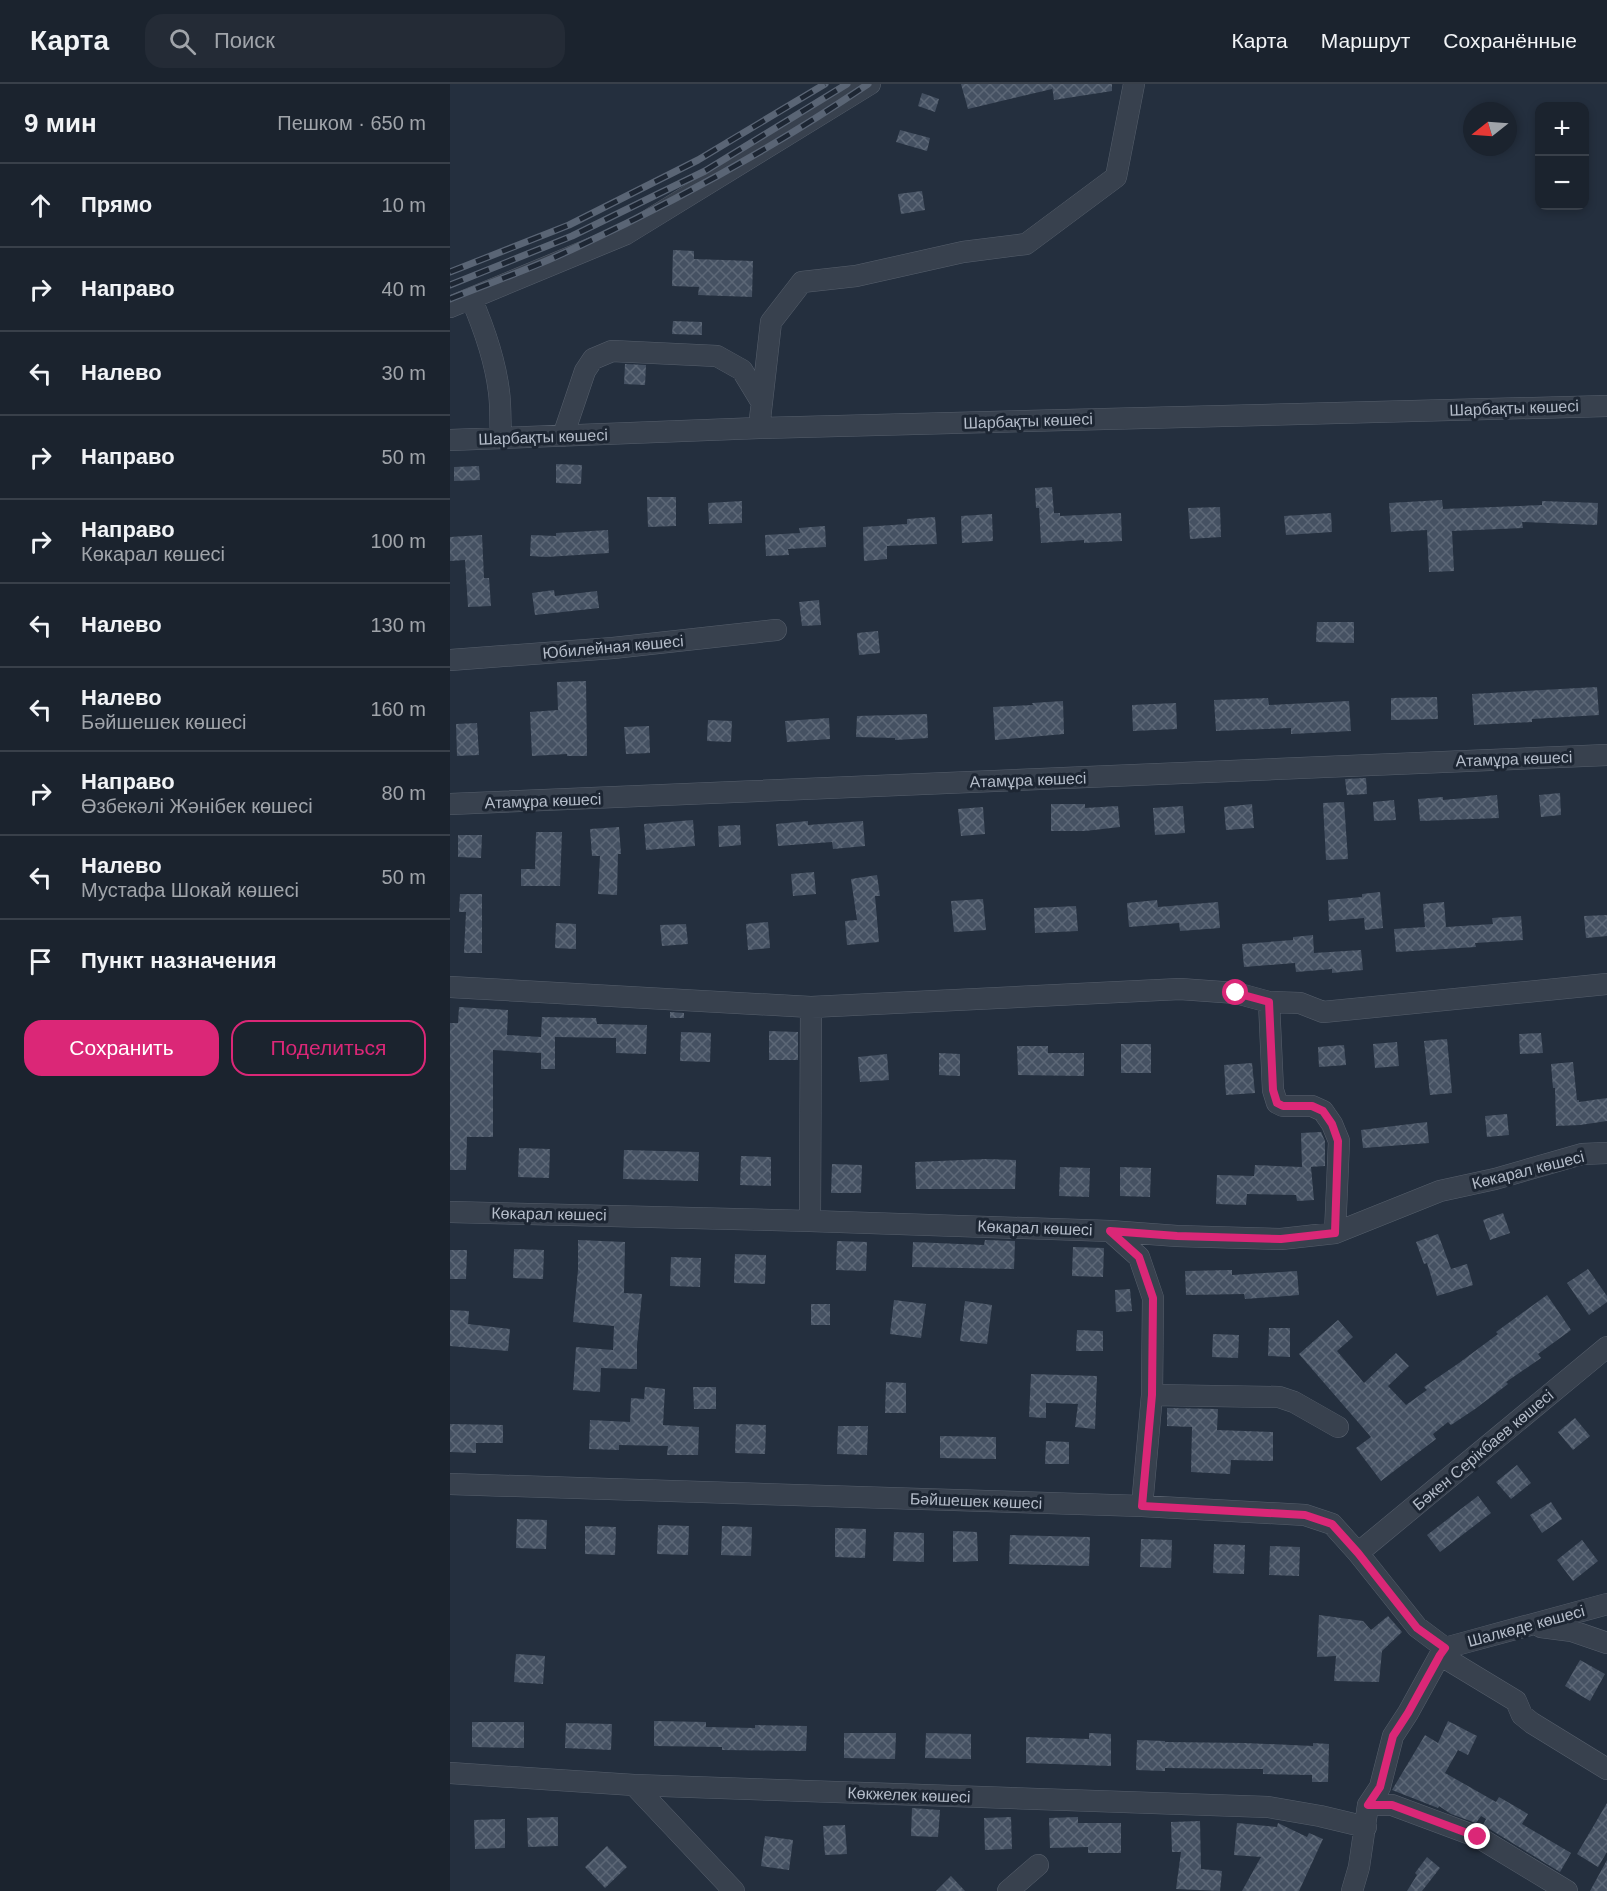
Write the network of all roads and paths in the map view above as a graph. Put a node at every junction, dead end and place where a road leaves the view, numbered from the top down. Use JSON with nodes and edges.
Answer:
{"nodes":[{"id":1,"x":870,"y":84,"type":"edge"},
{"id":2,"x":1134,"y":84,"type":"edge"},
{"id":3,"x":471,"y":298,"type":"junction"},
{"id":4,"x":450,"y":307,"type":"edge"},
{"id":5,"x":762,"y":403,"type":"junction"},
{"id":6,"x":1607,"y":406,"type":"edge"},
{"id":7,"x":759,"y":428,"type":"junction"},
{"id":8,"x":563,"y":436,"type":"junction"},
{"id":9,"x":501,"y":438,"type":"junction"},
{"id":10,"x":450,"y":441,"type":"edge"},
{"id":11,"x":776,"y":630,"type":"dead end"},
{"id":12,"x":450,"y":660,"type":"edge"},
{"id":13,"x":1607,"y":755,"type":"edge"},
{"id":14,"x":450,"y":804,"type":"edge"},
{"id":15,"x":1607,"y":984,"type":"edge"},
{"id":16,"x":450,"y":987,"type":"edge"},
{"id":17,"x":1269,"y":1002,"type":"junction"},
{"id":18,"x":811,"y":1007,"type":"junction"},
{"id":19,"x":1607,"y":1154,"type":"edge"},
{"id":20,"x":450,"y":1212,"type":"edge"},
{"id":21,"x":810,"y":1221,"type":"junction"},
{"id":22,"x":1110,"y":1231,"type":"junction"},
{"id":23,"x":1335,"y":1233,"type":"junction"},
{"id":24,"x":1607,"y":1347,"type":"edge"},
{"id":25,"x":1152,"y":1395,"type":"junction"},
{"id":26,"x":1338,"y":1427,"type":"dead end"},
{"id":27,"x":450,"y":1484,"type":"edge"},
{"id":28,"x":1142,"y":1506,"type":"junction"},
{"id":29,"x":1358,"y":1553,"type":"junction"},
{"id":30,"x":1607,"y":1604,"type":"edge"},
{"id":31,"x":1529,"y":1625,"type":"junction"},
{"id":32,"x":1607,"y":1642,"type":"edge"},
{"id":33,"x":1443,"y":1652,"type":"junction"},
{"id":34,"x":1607,"y":1769,"type":"edge"},
{"id":35,"x":450,"y":1773,"type":"edge"},
{"id":36,"x":634,"y":1785,"type":"junction"},
{"id":37,"x":1368,"y":1805,"type":"junction"},
{"id":38,"x":1366,"y":1827,"type":"junction"},
{"id":39,"x":1038,"y":1864,"type":"dead end"},
{"id":40,"x":734,"y":1891,"type":"edge"},
{"id":41,"x":1008,"y":1891,"type":"edge"},
{"id":42,"x":1352,"y":1891,"type":"edge"},
{"id":43,"x":1567,"y":1891,"type":"edge"}],
"edges":[{"from":1,"to":3,"type":"street"},
{"from":2,"to":5,"type":"street"},
{"from":3,"to":4,"type":"street"},
{"from":3,"to":9,"type":"street"},
{"from":5,"to":7,"type":"street"},
{"from":5,"to":8,"type":"street"},
{"from":6,"to":7,"type":"street","name":"Шарбақты көшесі"},
{"from":7,"to":8,"type":"street","name":"Шарбақты көшесі"},
{"from":8,"to":9,"type":"street","name":"Шарбақты көшесі"},
{"from":9,"to":10,"type":"street","name":"Шарбақты көшесі"},
{"from":11,"to":12,"type":"street","name":"Юбилейная көшесі"},
{"from":13,"to":14,"type":"street","name":"Атамұра көшесі"},
{"from":15,"to":17,"type":"street"},
{"from":16,"to":18,"type":"street"},
{"from":17,"to":18,"type":"street"},
{"from":17,"to":23,"type":"street"},
{"from":18,"to":21,"type":"street"},
{"from":19,"to":23,"type":"street","name":"Көкарал көшесі"},
{"from":20,"to":21,"type":"street","name":"Көкарал көшесі"},
{"from":21,"to":22,"type":"street","name":"Көкарал көшесі"},
{"from":22,"to":23,"type":"street","name":"Көкарал көшесі"},
{"from":22,"to":25,"type":"street"},
{"from":24,"to":29,"type":"street","name":"Бәкен Серікбаев көшесі"},
{"from":25,"to":26,"type":"street"},
{"from":25,"to":28,"type":"street"},
{"from":27,"to":28,"type":"street","name":"Бәйшешек көшесі"},
{"from":28,"to":29,"type":"street","name":"Бәйшешек көшесі"},
{"from":29,"to":33,"type":"street","name":"Бәйшешек көшесі"},
{"from":30,"to":31,"type":"street","name":"Шалкөде көшесі"},
{"from":31,"to":32,"type":"street"},
{"from":31,"to":33,"type":"street","name":"Шалкөде көшесі"},
{"from":33,"to":34,"type":"street","name":"Бәйшешек көшесі"},
{"from":33,"to":37,"type":"street"},
{"from":35,"to":36,"type":"street","name":"Көкжелек көшесі"},
{"from":36,"to":38,"type":"street","name":"Көкжелек көшесі"},
{"from":36,"to":40,"type":"street"},
{"from":37,"to":38,"type":"street"},
{"from":37,"to":43,"type":"street"},
{"from":38,"to":42,"type":"street"},
{"from":39,"to":41,"type":"street"}]}
